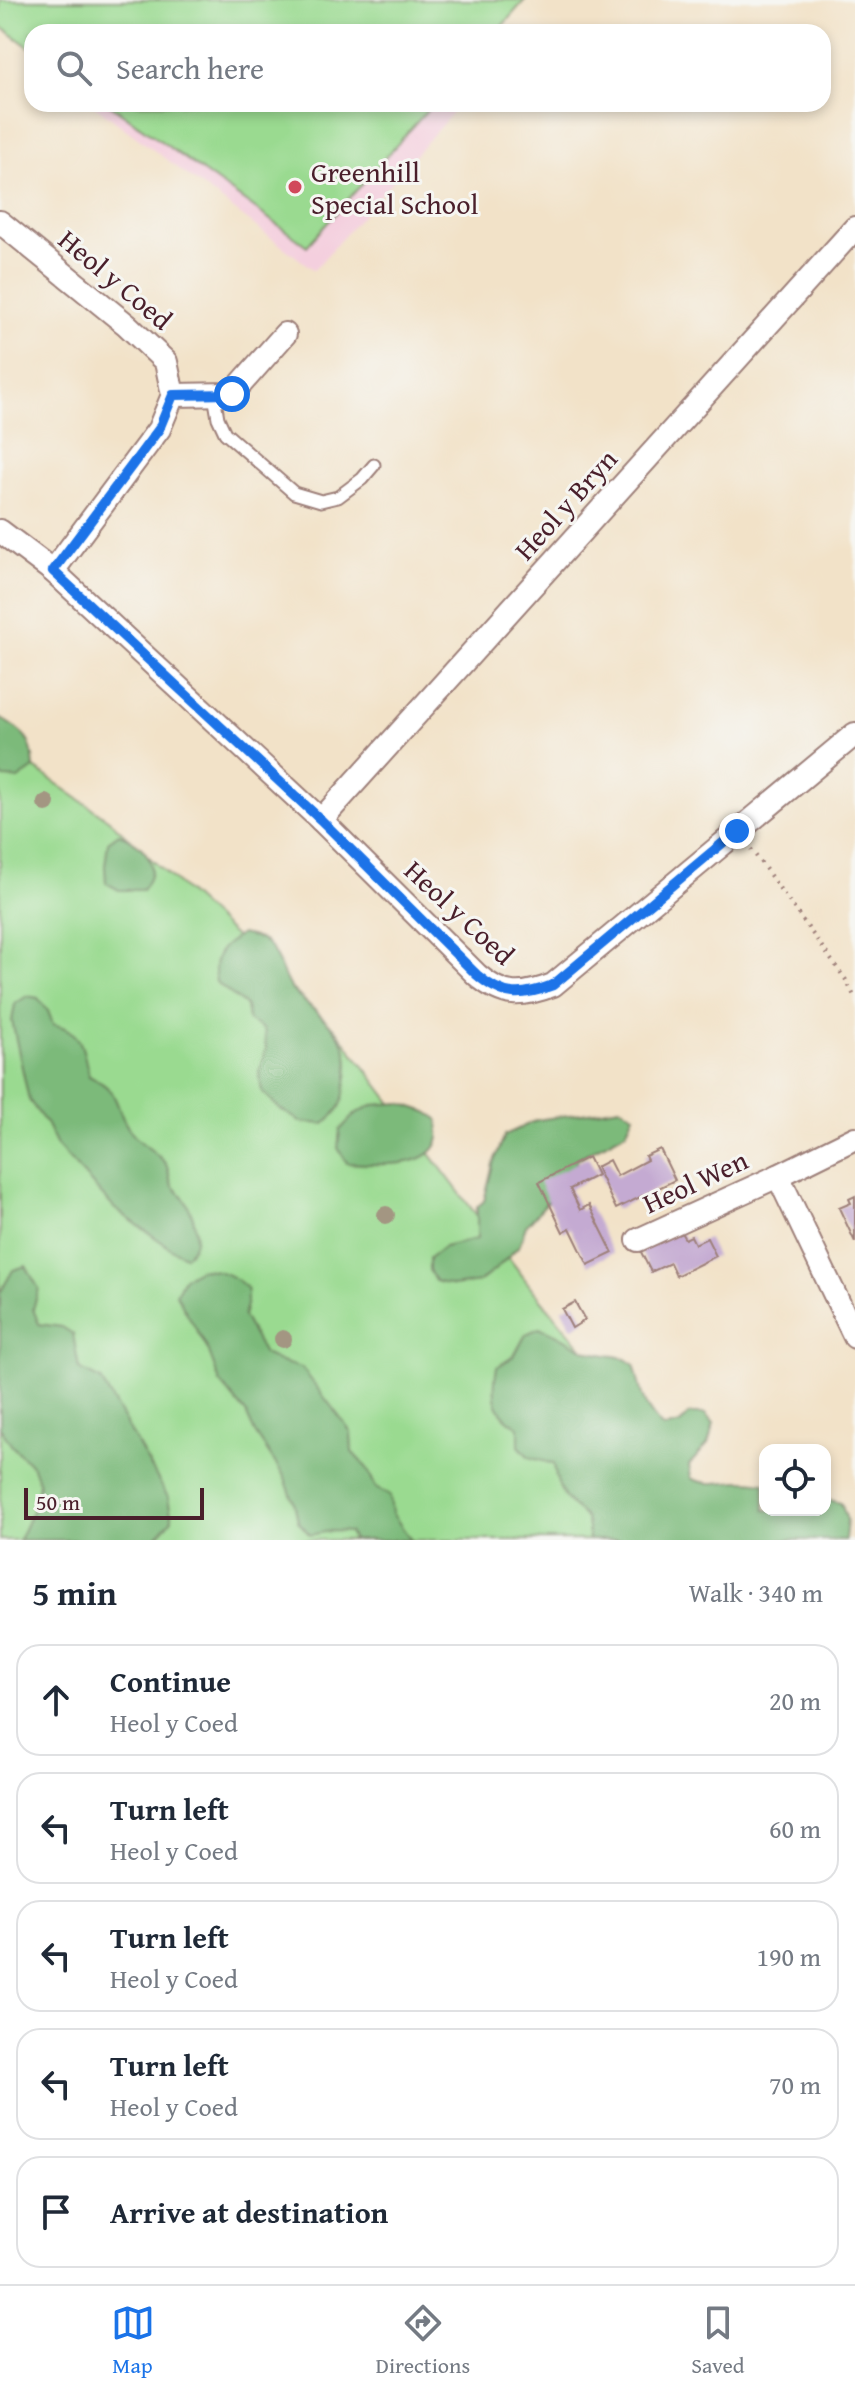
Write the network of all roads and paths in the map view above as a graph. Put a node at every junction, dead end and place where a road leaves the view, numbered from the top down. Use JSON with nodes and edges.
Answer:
{"nodes":[{"id":1,"x":0,"y":222,"type":"edge"},
{"id":2,"x":855,"y":228,"type":"edge"},
{"id":3,"x":285,"y":334,"type":"dead end"},
{"id":4,"x":173,"y":395,"type":"junction"},
{"id":5,"x":214,"y":395,"type":"junction"},
{"id":6,"x":374,"y":465,"type":"dead end"},
{"id":7,"x":0,"y":531,"type":"edge"},
{"id":8,"x":53,"y":571,"type":"junction"},
{"id":9,"x":855,"y":734,"type":"edge"},
{"id":10,"x":321,"y":820,"type":"junction"},
{"id":11,"x":737,"y":831,"type":"junction"},
{"id":12,"x":855,"y":998,"type":"edge"},
{"id":13,"x":855,"y":1138,"type":"edge"},
{"id":14,"x":778,"y":1176,"type":"junction"},
{"id":15,"x":638,"y":1240,"type":"dead end"},
{"id":16,"x":855,"y":1337,"type":"edge"}],
"edges":[{"from":1,"to":4,"type":"street","name":"Heol y Coed"},
{"from":2,"to":10,"type":"street","name":"Heol y Bryn"},
{"from":3,"to":5,"type":"street"},
{"from":4,"to":5,"type":"street"},
{"from":4,"to":8,"type":"street"},
{"from":5,"to":6,"type":"lane"},
{"from":7,"to":8,"type":"street","name":"Heol y Coed"},
{"from":8,"to":10,"type":"street","name":"Heol y Coed"},
{"from":9,"to":11,"type":"street","name":"Heol y Coed"},
{"from":10,"to":11,"type":"street","name":"Heol y Coed"},
{"from":11,"to":12,"type":"path"},
{"from":13,"to":14,"type":"street","name":"Heol Wen"},
{"from":14,"to":15,"type":"street","name":"Heol Wen"},
{"from":14,"to":16,"type":"street","name":"Heol Wen"}]}
